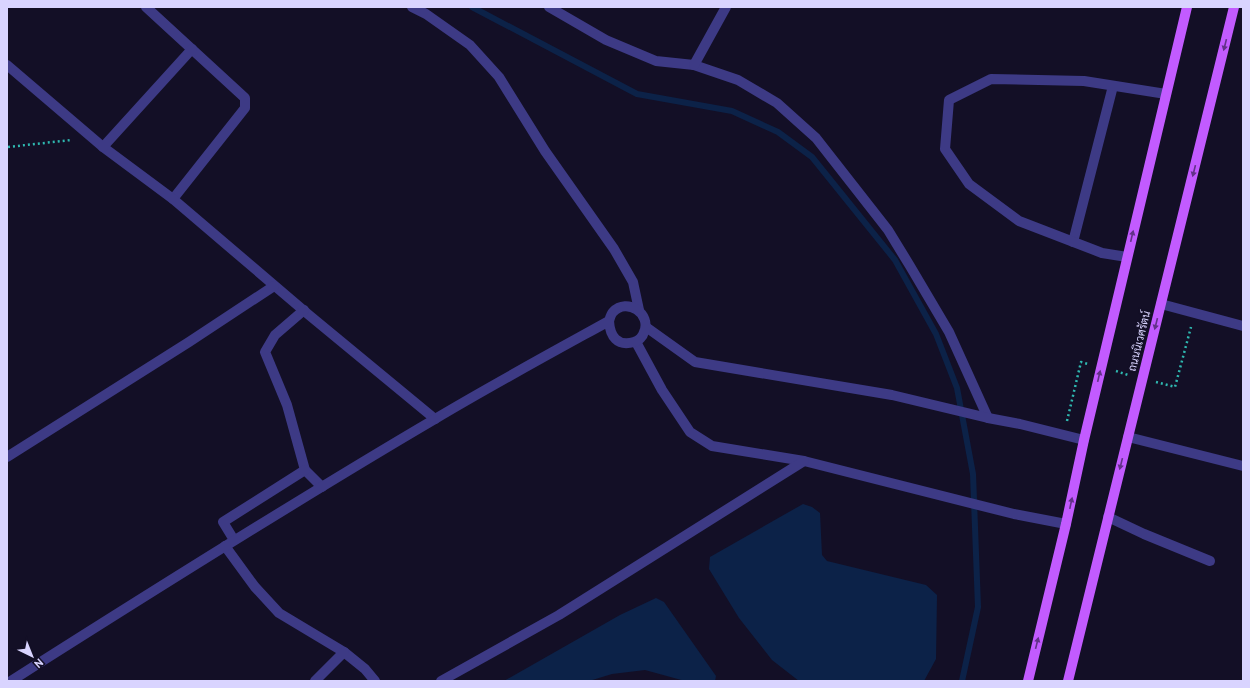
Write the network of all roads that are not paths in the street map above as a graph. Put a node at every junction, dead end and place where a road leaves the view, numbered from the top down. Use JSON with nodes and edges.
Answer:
{"nodes":[{"id":1,"x":146,"y":7,"type":"edge"},
{"id":2,"x":412,"y":7,"type":"edge"},
{"id":3,"x":549,"y":7,"type":"edge"},
{"id":4,"x":726,"y":7,"type":"edge"},
{"id":5,"x":1187,"y":7,"type":"edge"},
{"id":6,"x":1234,"y":7,"type":"edge"},
{"id":7,"x":192,"y":49,"type":"junction"},
{"id":8,"x":7,"y":65,"type":"edge"},
{"id":9,"x":694,"y":65,"type":"junction"},
{"id":10,"x":1113,"y":86,"type":"junction"},
{"id":11,"x":1166,"y":94,"type":"junction"},
{"id":12,"x":103,"y":147,"type":"junction"},
{"id":13,"x":173,"y":199,"type":"junction"},
{"id":14,"x":1073,"y":242,"type":"junction"},
{"id":15,"x":1127,"y":257,"type":"junction"},
{"id":16,"x":274,"y":286,"type":"junction"},
{"id":17,"x":1161,"y":304,"type":"junction"},
{"id":18,"x":304,"y":310,"type":"junction"},
{"id":19,"x":639,"y":310,"type":"junction"},
{"id":20,"x":609,"y":321,"type":"junction"},
{"id":21,"x":1243,"y":326,"type":"edge"},
{"id":22,"x":646,"y":327,"type":"junction"},
{"id":23,"x":636,"y":342,"type":"junction"},
{"id":24,"x":988,"y":418,"type":"junction"},
{"id":25,"x":435,"y":419,"type":"junction"},
{"id":26,"x":1128,"y":437,"type":"junction"},
{"id":27,"x":1084,"y":440,"type":"junction"},
{"id":28,"x":7,"y":457,"type":"edge"},
{"id":29,"x":804,"y":461,"type":"junction"},
{"id":30,"x":1243,"y":466,"type":"edge"},
{"id":31,"x":305,"y":470,"type":"junction"},
{"id":32,"x":322,"y":487,"type":"junction"},
{"id":33,"x":1108,"y":518,"type":"junction"},
{"id":34,"x":1066,"y":524,"type":"junction"},
{"id":35,"x":234,"y":540,"type":"junction"},
{"id":36,"x":225,"y":546,"type":"junction"},
{"id":37,"x":1210,"y":561,"type":"dead end"},
{"id":38,"x":344,"y":652,"type":"junction"},
{"id":39,"x":11,"y":681,"type":"edge"},
{"id":40,"x":315,"y":681,"type":"edge"},
{"id":41,"x":375,"y":681,"type":"edge"},
{"id":42,"x":441,"y":681,"type":"edge"},
{"id":43,"x":1028,"y":681,"type":"edge"},
{"id":44,"x":1068,"y":681,"type":"edge"}],
"edges":[{"from":1,"to":7,"type":"street"},
{"from":2,"to":19,"type":"street"},
{"from":3,"to":9,"type":"street"},
{"from":4,"to":9,"type":"street"},
{"from":5,"to":11,"type":"main road"},
{"from":6,"to":17,"type":"main road","name":"ถนนนิเวศรัตน์","one_way":true},
{"from":7,"to":12,"type":"street"},
{"from":7,"to":13,"type":"street"},
{"from":8,"to":12,"type":"street"},
{"from":9,"to":24,"type":"street"},
{"from":10,"to":11,"type":"street"},
{"from":10,"to":14,"type":"street"},
{"from":10,"to":14,"type":"street"},
{"from":15,"to":11,"type":"main road","one_way":true},
{"from":12,"to":13,"type":"street"},
{"from":13,"to":16,"type":"street"},
{"from":14,"to":15,"type":"street"},
{"from":27,"to":15,"type":"main road","one_way":true},
{"from":16,"to":18,"type":"street"},
{"from":16,"to":28,"type":"street"},
{"from":17,"to":21,"type":"street"},
{"from":17,"to":26,"type":"main road","name":"ถนนนิเวศรัตน์","one_way":true},
{"from":18,"to":25,"type":"street"},
{"from":18,"to":31,"type":"street"},
{"from":19,"to":20,"type":"street"},
{"from":19,"to":22,"type":"street"},
{"from":20,"to":23,"type":"street"},
{"from":20,"to":25,"type":"street"},
{"from":22,"to":23,"type":"street"},
{"from":22,"to":24,"type":"street"},
{"from":23,"to":29,"type":"street"},
{"from":24,"to":27,"type":"street"},
{"from":25,"to":32,"type":"street"},
{"from":26,"to":30,"type":"street"},
{"from":26,"to":33,"type":"main road","name":"ถนนนิเวศรัตน์","one_way":true},
{"from":34,"to":27,"type":"main road","one_way":true},
{"from":29,"to":34,"type":"street"},
{"from":29,"to":42,"type":"street"},
{"from":31,"to":32,"type":"street"},
{"from":31,"to":35,"type":"street"},
{"from":32,"to":35,"type":"street"},
{"from":33,"to":37,"type":"street"},
{"from":33,"to":44,"type":"main road","name":"ถนนนิเวศรัตน์"},
{"from":43,"to":34,"type":"main road","one_way":true},
{"from":35,"to":36,"type":"street"},
{"from":36,"to":38,"type":"street"},
{"from":36,"to":39,"type":"street"},
{"from":38,"to":40,"type":"street"},
{"from":38,"to":41,"type":"street"}]}
